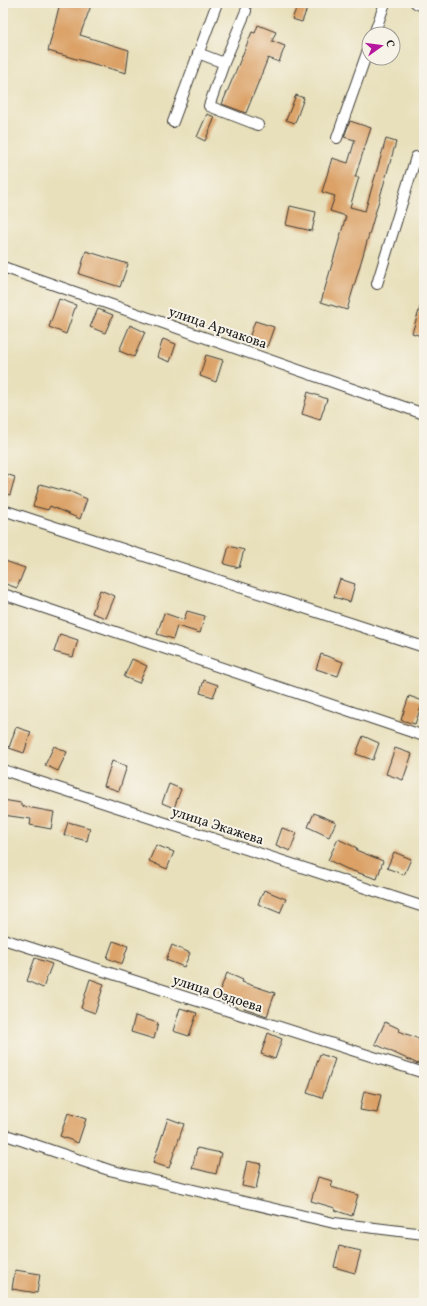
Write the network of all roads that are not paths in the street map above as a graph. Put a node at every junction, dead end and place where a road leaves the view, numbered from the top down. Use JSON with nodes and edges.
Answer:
{"nodes":[{"id":1,"x":217,"y":3,"type":"edge"},
{"id":2,"x":385,"y":3,"type":"edge"},
{"id":3,"x":416,"y":3,"type":"edge"},
{"id":4,"x":424,"y":7,"type":"edge"},
{"id":5,"x":246,"y":10,"type":"dead end"},
{"id":6,"x":377,"y":26,"type":"edge"},
{"id":7,"x":198,"y":53,"type":"junction"},
{"id":8,"x":224,"y":63,"type":"junction"},
{"id":9,"x":362,"y":66,"type":"edge"},
{"id":10,"x":173,"y":122,"type":"dead end"},
{"id":11,"x":258,"y":125,"type":"dead end"},
{"id":12,"x":337,"y":138,"type":"dead end"},
{"id":13,"x":424,"y":157,"type":"edge"},
{"id":14,"x":3,"y":267,"type":"edge"},
{"id":15,"x":377,"y":284,"type":"dead end"},
{"id":16,"x":424,"y":414,"type":"edge"},
{"id":17,"x":3,"y":510,"type":"edge"},
{"id":18,"x":3,"y":594,"type":"edge"},
{"id":19,"x":424,"y":647,"type":"edge"},
{"id":20,"x":424,"y":736,"type":"edge"},
{"id":21,"x":3,"y":770,"type":"edge"},
{"id":22,"x":424,"y":907,"type":"edge"},
{"id":23,"x":3,"y":939,"type":"edge"},
{"id":24,"x":424,"y":1073,"type":"edge"},
{"id":25,"x":3,"y":1134,"type":"edge"},
{"id":26,"x":424,"y":1234,"type":"edge"}],
"edges":[{"from":1,"to":7,"type":"street"},
{"from":2,"to":6,"type":"street"},
{"from":3,"to":4,"type":"street"},
{"from":5,"to":8,"type":"street"},
{"from":7,"to":8,"type":"street"},
{"from":7,"to":10,"type":"street"},
{"from":8,"to":11,"type":"street"},
{"from":9,"to":12,"type":"street"},
{"from":13,"to":15,"type":"street"},
{"from":14,"to":16,"type":"street","name":"улица Арчакова"},
{"from":17,"to":19,"type":"street"},
{"from":18,"to":20,"type":"street"},
{"from":21,"to":22,"type":"street","name":"улица Экажева"},
{"from":23,"to":24,"type":"street","name":"улица Оздоева"},
{"from":25,"to":26,"type":"street"}]}
